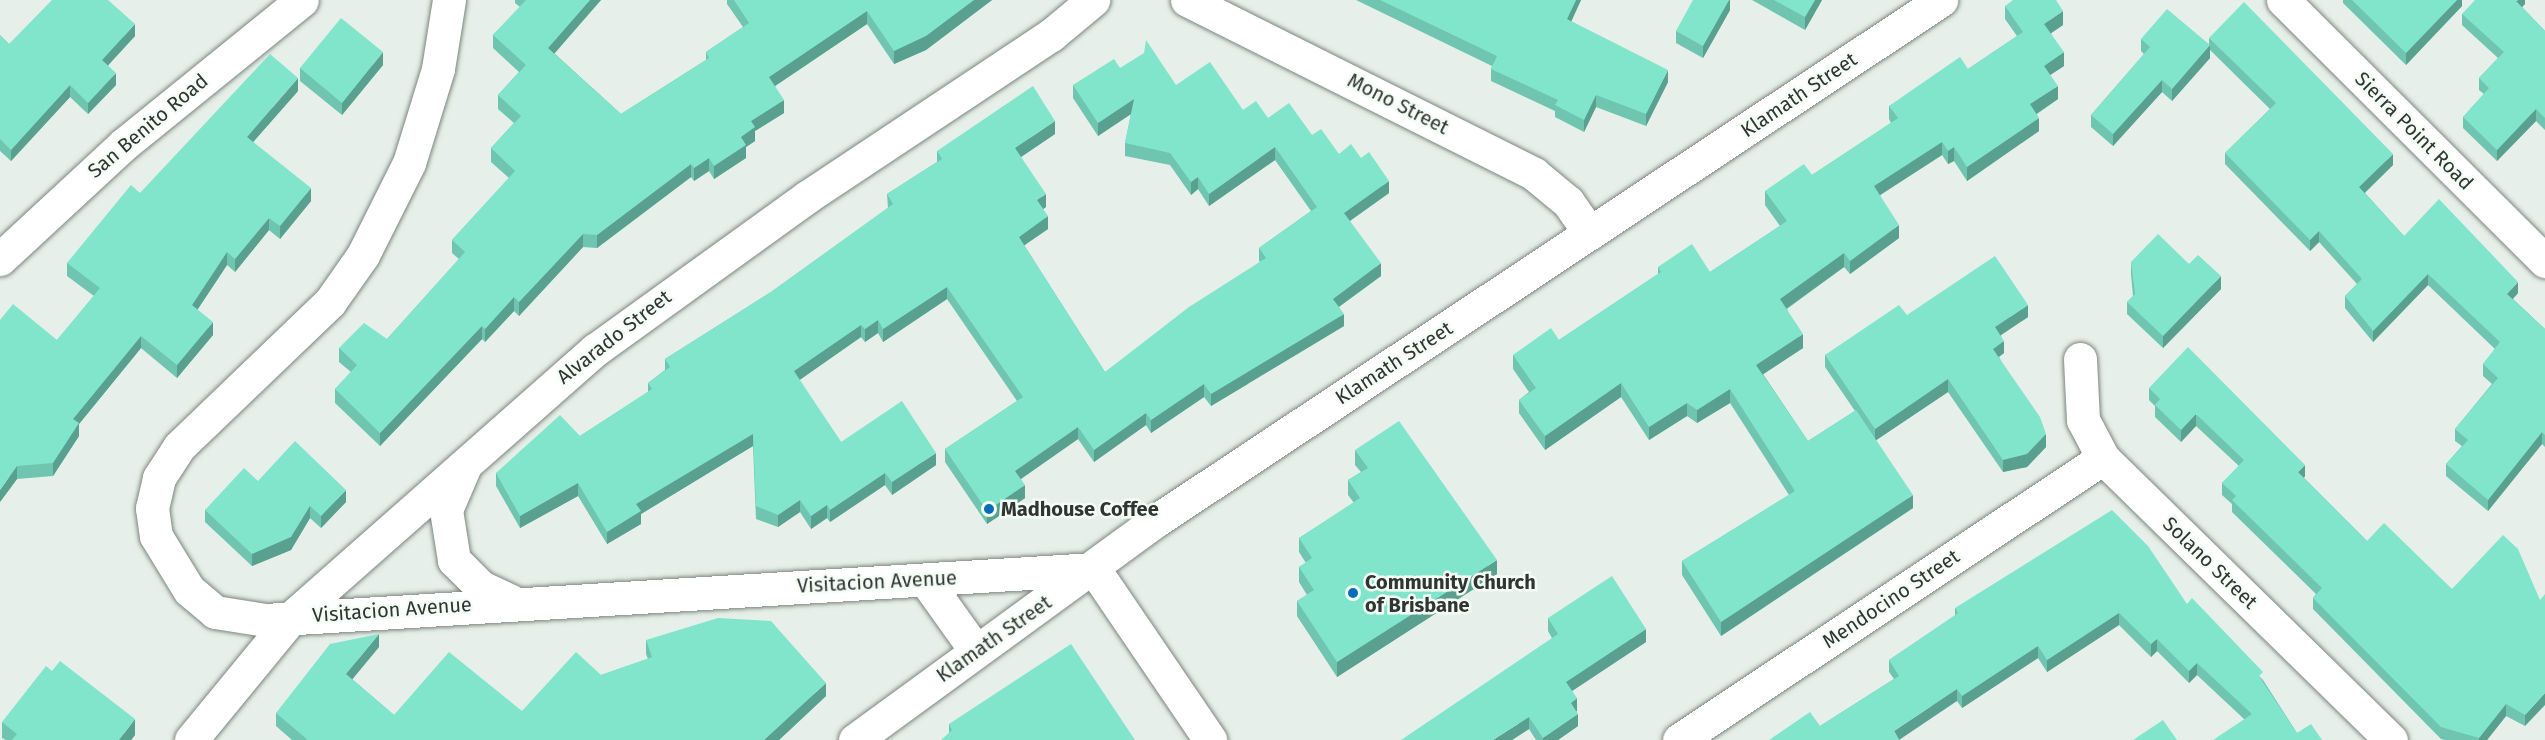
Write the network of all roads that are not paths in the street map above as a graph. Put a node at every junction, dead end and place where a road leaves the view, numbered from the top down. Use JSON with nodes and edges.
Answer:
{"nodes":[{"id":1,"x":302,"y":0,"type":"edge"},
{"id":2,"x":450,"y":0,"type":"edge"},
{"id":3,"x":1093,"y":0,"type":"edge"},
{"id":4,"x":1186,"y":0,"type":"edge"},
{"id":5,"x":1941,"y":0,"type":"edge"},
{"id":6,"x":2283,"y":0,"type":"edge"},
{"id":7,"x":1590,"y":233,"type":"junction"},
{"id":8,"x":0,"y":259,"type":"edge"},
{"id":9,"x":2545,"y":261,"type":"edge"},
{"id":10,"x":2079,"y":359,"type":"dead end"},
{"id":11,"x":474,"y":453,"type":"junction"},
{"id":12,"x":2103,"y":458,"type":"junction"},
{"id":13,"x":1094,"y":569,"type":"junction"},
{"id":14,"x":926,"y":581,"type":"junction"},
{"id":15,"x":511,"y":601,"type":"junction"},
{"id":16,"x":292,"y":617,"type":"junction"},
{"id":17,"x":976,"y":651,"type":"junction"},
{"id":18,"x":191,"y":740,"type":"edge"},
{"id":19,"x":855,"y":740,"type":"edge"},
{"id":20,"x":1210,"y":740,"type":"edge"},
{"id":21,"x":1678,"y":740,"type":"edge"},
{"id":22,"x":2391,"y":740,"type":"edge"}],
"edges":[{"from":1,"to":8,"type":"street","name":"San Benito Road"},
{"from":2,"to":16,"type":"street","name":"Visitacion Avenue"},
{"from":3,"to":11,"type":"street","name":"Alvarado Street"},
{"from":4,"to":7,"type":"street","name":"Mono Street"},
{"from":5,"to":7,"type":"street","name":"Klamath Street"},
{"from":6,"to":9,"type":"street","name":"Sierra Point Road"},
{"from":7,"to":13,"type":"street","name":"Klamath Street"},
{"from":10,"to":12,"type":"street","name":"Solano Street"},
{"from":11,"to":15,"type":"street"},
{"from":11,"to":16,"type":"street","name":"Alvarado Street"},
{"from":12,"to":21,"type":"street","name":"Mendocino Street"},
{"from":12,"to":22,"type":"street","name":"Solano Street"},
{"from":13,"to":14,"type":"street","name":"Visitacion Avenue"},
{"from":13,"to":17,"type":"street","name":"Klamath Street"},
{"from":13,"to":20,"type":"street"},
{"from":14,"to":15,"type":"street","name":"Visitacion Avenue"},
{"from":14,"to":17,"type":"street"},
{"from":15,"to":16,"type":"street","name":"Visitacion Avenue"},
{"from":16,"to":18,"type":"street","name":"Alvarado Street"},
{"from":17,"to":19,"type":"street","name":"Klamath Street"}]}
